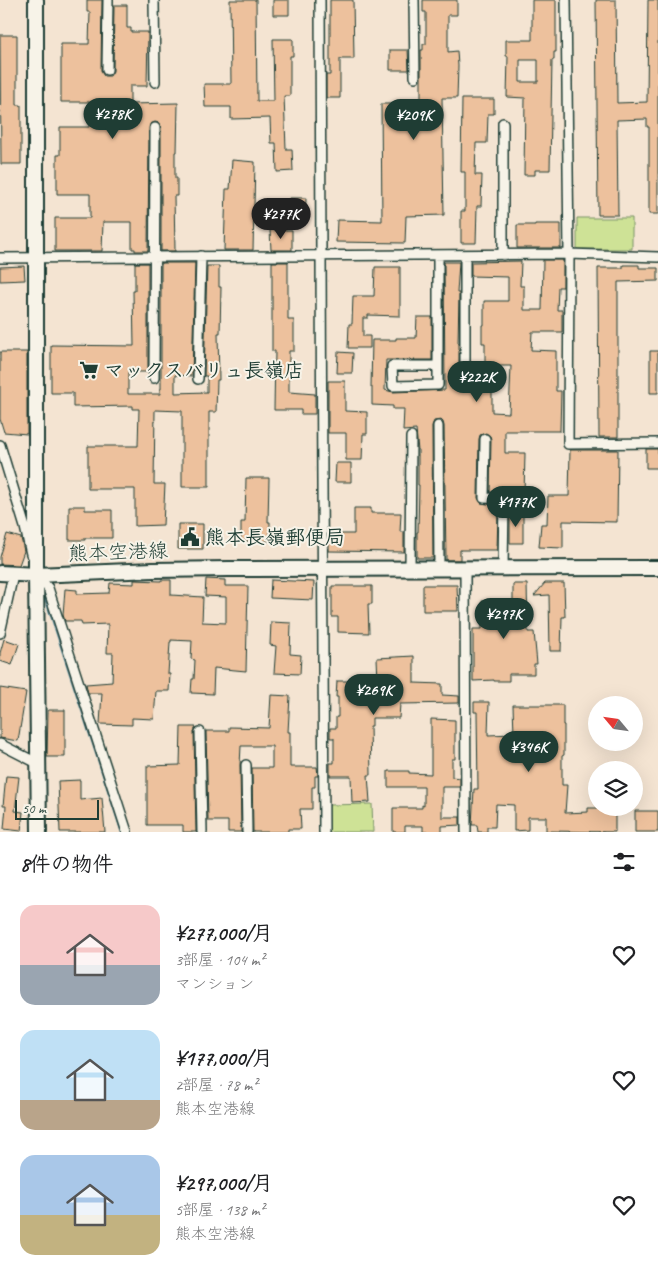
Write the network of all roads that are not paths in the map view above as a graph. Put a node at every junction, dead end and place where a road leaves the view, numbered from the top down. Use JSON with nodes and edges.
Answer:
{"nodes":[{"id":1,"x":36,"y":0,"type":"edge"},
{"id":2,"x":108,"y":0,"type":"edge"},
{"id":3,"x":154,"y":0,"type":"edge"},
{"id":4,"x":320,"y":0,"type":"edge"},
{"id":5,"x":414,"y":0,"type":"edge"},
{"id":6,"x":566,"y":0,"type":"edge"},
{"id":7,"x":107,"y":70,"type":"dead end"},
{"id":8,"x":415,"y":77,"type":"dead end"},
{"id":9,"x":155,"y":82,"type":"dead end"},
{"id":10,"x":503,"y":123,"type":"dead end"},
{"id":11,"x":155,"y":128,"type":"dead end"},
{"id":12,"x":569,"y":254,"type":"junction"},
{"id":13,"x":438,"y":255,"type":"junction"},
{"id":14,"x":465,"y":255,"type":"junction"},
{"id":15,"x":503,"y":255,"type":"junction"},
{"id":16,"x":201,"y":256,"type":"junction"},
{"id":17,"x":320,"y":256,"type":"junction"},
{"id":18,"x":658,"y":256,"type":"edge"},
{"id":19,"x":36,"y":257,"type":"junction"},
{"id":20,"x":155,"y":257,"type":"junction"},
{"id":21,"x":0,"y":258,"type":"edge"},
{"id":22,"x":438,"y":366,"type":"junction"},
{"id":23,"x":154,"y":378,"type":"dead end"},
{"id":24,"x":198,"y":379,"type":"dead end"},
{"id":25,"x":465,"y":384,"type":"dead end"},
{"id":26,"x":438,"y":426,"type":"dead end"},
{"id":27,"x":411,"y":437,"type":"dead end"},
{"id":28,"x":485,"y":439,"type":"dead end"},
{"id":29,"x":658,"y":443,"type":"edge"},
{"id":30,"x":0,"y":445,"type":"edge"},
{"id":31,"x":658,"y":568,"type":"edge"},
{"id":32,"x":323,"y":569,"type":"junction"},
{"id":33,"x":410,"y":569,"type":"junction"},
{"id":34,"x":439,"y":569,"type":"junction"},
{"id":35,"x":465,"y":569,"type":"junction"},
{"id":36,"x":503,"y":569,"type":"junction"},
{"id":37,"x":7,"y":574,"type":"edge"},
{"id":38,"x":36,"y":574,"type":"junction"},
{"id":39,"x":0,"y":633,"type":"edge"},
{"id":40,"x":200,"y":732,"type":"dead end"},
{"id":41,"x":0,"y":744,"type":"edge"},
{"id":42,"x":38,"y":764,"type":"junction"},
{"id":43,"x":246,"y":765,"type":"dead end"},
{"id":44,"x":39,"y":832,"type":"edge"},
{"id":45,"x":127,"y":832,"type":"edge"},
{"id":46,"x":202,"y":832,"type":"edge"},
{"id":47,"x":247,"y":832,"type":"edge"},
{"id":48,"x":324,"y":832,"type":"edge"},
{"id":49,"x":466,"y":832,"type":"edge"}],
"edges":[{"from":1,"to":19,"type":"street"},
{"from":2,"to":7,"type":"street"},
{"from":3,"to":9,"type":"street"},
{"from":4,"to":17,"type":"street"},
{"from":5,"to":8,"type":"street"},
{"from":6,"to":12,"type":"street"},
{"from":10,"to":15,"type":"street"},
{"from":11,"to":20,"type":"street"},
{"from":12,"to":15,"type":"street"},
{"from":12,"to":18,"type":"street"},
{"from":12,"to":29,"type":"street"},
{"from":13,"to":14,"type":"street"},
{"from":13,"to":17,"type":"street"},
{"from":13,"to":22,"type":"street"},
{"from":14,"to":15,"type":"street"},
{"from":14,"to":25,"type":"street"},
{"from":16,"to":17,"type":"street"},
{"from":16,"to":20,"type":"street"},
{"from":16,"to":24,"type":"street"},
{"from":17,"to":32,"type":"street"},
{"from":19,"to":20,"type":"street"},
{"from":19,"to":21,"type":"street"},
{"from":19,"to":38,"type":"street"},
{"from":20,"to":23,"type":"street"},
{"from":22,"to":22,"type":"street"},
{"from":26,"to":34,"type":"street"},
{"from":27,"to":33,"type":"street"},
{"from":28,"to":36,"type":"street"},
{"from":30,"to":38,"type":"street"},
{"from":31,"to":36,"type":"street","name":"熊本空港線"},
{"from":32,"to":33,"type":"street","name":"熊本空港線"},
{"from":32,"to":38,"type":"street","name":"熊本空港線"},
{"from":32,"to":48,"type":"street"},
{"from":33,"to":34,"type":"street","name":"熊本空港線"},
{"from":34,"to":35,"type":"street","name":"熊本空港線"},
{"from":35,"to":36,"type":"street","name":"熊本空港線"},
{"from":35,"to":49,"type":"street"},
{"from":37,"to":38,"type":"street","name":"熊本空港線"},
{"from":37,"to":39,"type":"street"},
{"from":38,"to":42,"type":"street"},
{"from":38,"to":45,"type":"street"},
{"from":40,"to":46,"type":"street"},
{"from":41,"to":42,"type":"street"},
{"from":42,"to":44,"type":"street"},
{"from":43,"to":47,"type":"street"}]}
